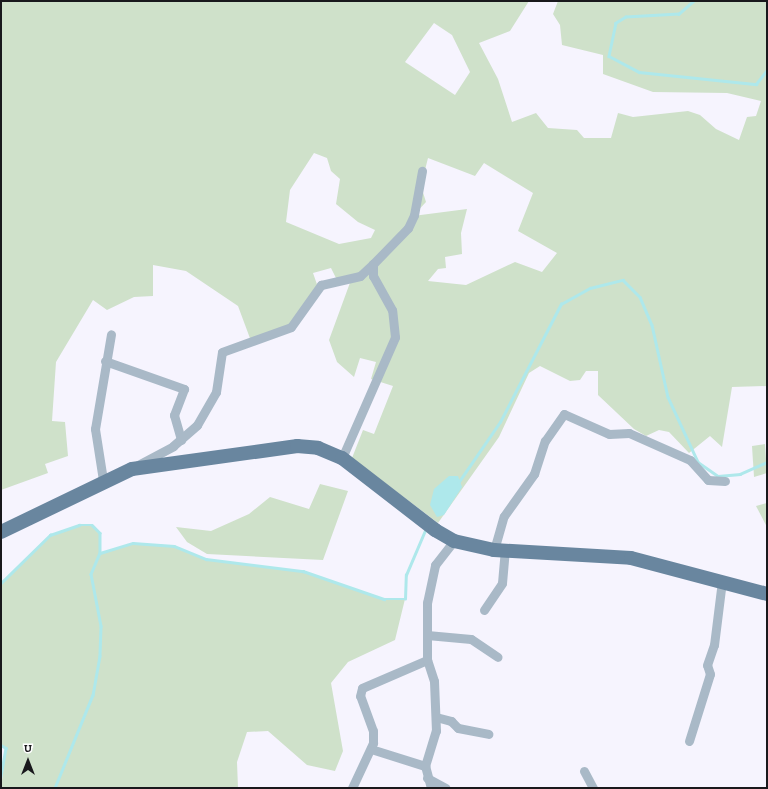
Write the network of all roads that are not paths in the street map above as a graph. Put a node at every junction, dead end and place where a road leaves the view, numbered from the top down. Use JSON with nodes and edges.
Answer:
{"nodes":[{"id":1,"x":422,"y":171,"type":"dead end"},
{"id":2,"x":373,"y":264,"type":"junction"},
{"id":3,"x":111,"y":334,"type":"dead end"},
{"id":4,"x":105,"y":361,"type":"junction"},
{"id":5,"x":180,"y":440,"type":"junction"},
{"id":6,"x":342,"y":458,"type":"junction"},
{"id":7,"x":132,"y":469,"type":"junction"},
{"id":8,"x":103,"y":480,"type":"junction"},
{"id":9,"x":725,"y":481,"type":"dead end"},
{"id":10,"x":1,"y":532,"type":"edge"},
{"id":11,"x":454,"y":541,"type":"junction"},
{"id":12,"x":499,"y":551,"type":"junction"},
{"id":13,"x":722,"y":581,"type":"junction"},
{"id":14,"x":767,"y":594,"type":"edge"},
{"id":15,"x":484,"y":610,"type":"dead end"},
{"id":16,"x":427,"y":635,"type":"junction"},
{"id":17,"x":498,"y":657,"type":"dead end"},
{"id":18,"x":427,"y":660,"type":"junction"},
{"id":19,"x":436,"y":717,"type":"junction"},
{"id":20,"x":488,"y":734,"type":"dead end"},
{"id":21,"x":689,"y":741,"type":"dead end"},
{"id":22,"x":371,"y":749,"type":"junction"},
{"id":23,"x":425,"y":766,"type":"junction"},
{"id":24,"x":584,"y":771,"type":"dead end"},
{"id":25,"x":427,"y":778,"type":"junction"},
{"id":26,"x":352,"y":788,"type":"edge"},
{"id":27,"x":431,"y":788,"type":"edge"},
{"id":28,"x":446,"y":788,"type":"edge"},
{"id":29,"x":593,"y":788,"type":"edge"}],
"edges":[{"from":1,"to":2,"type":"street"},
{"from":2,"to":5,"type":"street"},
{"from":2,"to":6,"type":"street"},
{"from":3,"to":4,"type":"street"},
{"from":4,"to":5,"type":"street"},
{"from":4,"to":8,"type":"street"},
{"from":5,"to":7,"type":"street"},
{"from":6,"to":7,"type":"main road"},
{"from":6,"to":11,"type":"main road"},
{"from":7,"to":8,"type":"main road"},
{"from":8,"to":10,"type":"main road"},
{"from":9,"to":12,"type":"street"},
{"from":11,"to":12,"type":"main road"},
{"from":11,"to":16,"type":"street"},
{"from":12,"to":13,"type":"main road"},
{"from":12,"to":15,"type":"street"},
{"from":13,"to":14,"type":"main road"},
{"from":13,"to":21,"type":"street"},
{"from":16,"to":17,"type":"street"},
{"from":16,"to":18,"type":"street"},
{"from":18,"to":19,"type":"street"},
{"from":18,"to":22,"type":"street"},
{"from":19,"to":20,"type":"street"},
{"from":19,"to":23,"type":"street"},
{"from":22,"to":23,"type":"street"},
{"from":22,"to":26,"type":"street"},
{"from":23,"to":25,"type":"street"},
{"from":24,"to":29,"type":"street"},
{"from":25,"to":27,"type":"street"},
{"from":25,"to":28,"type":"street"}]}
